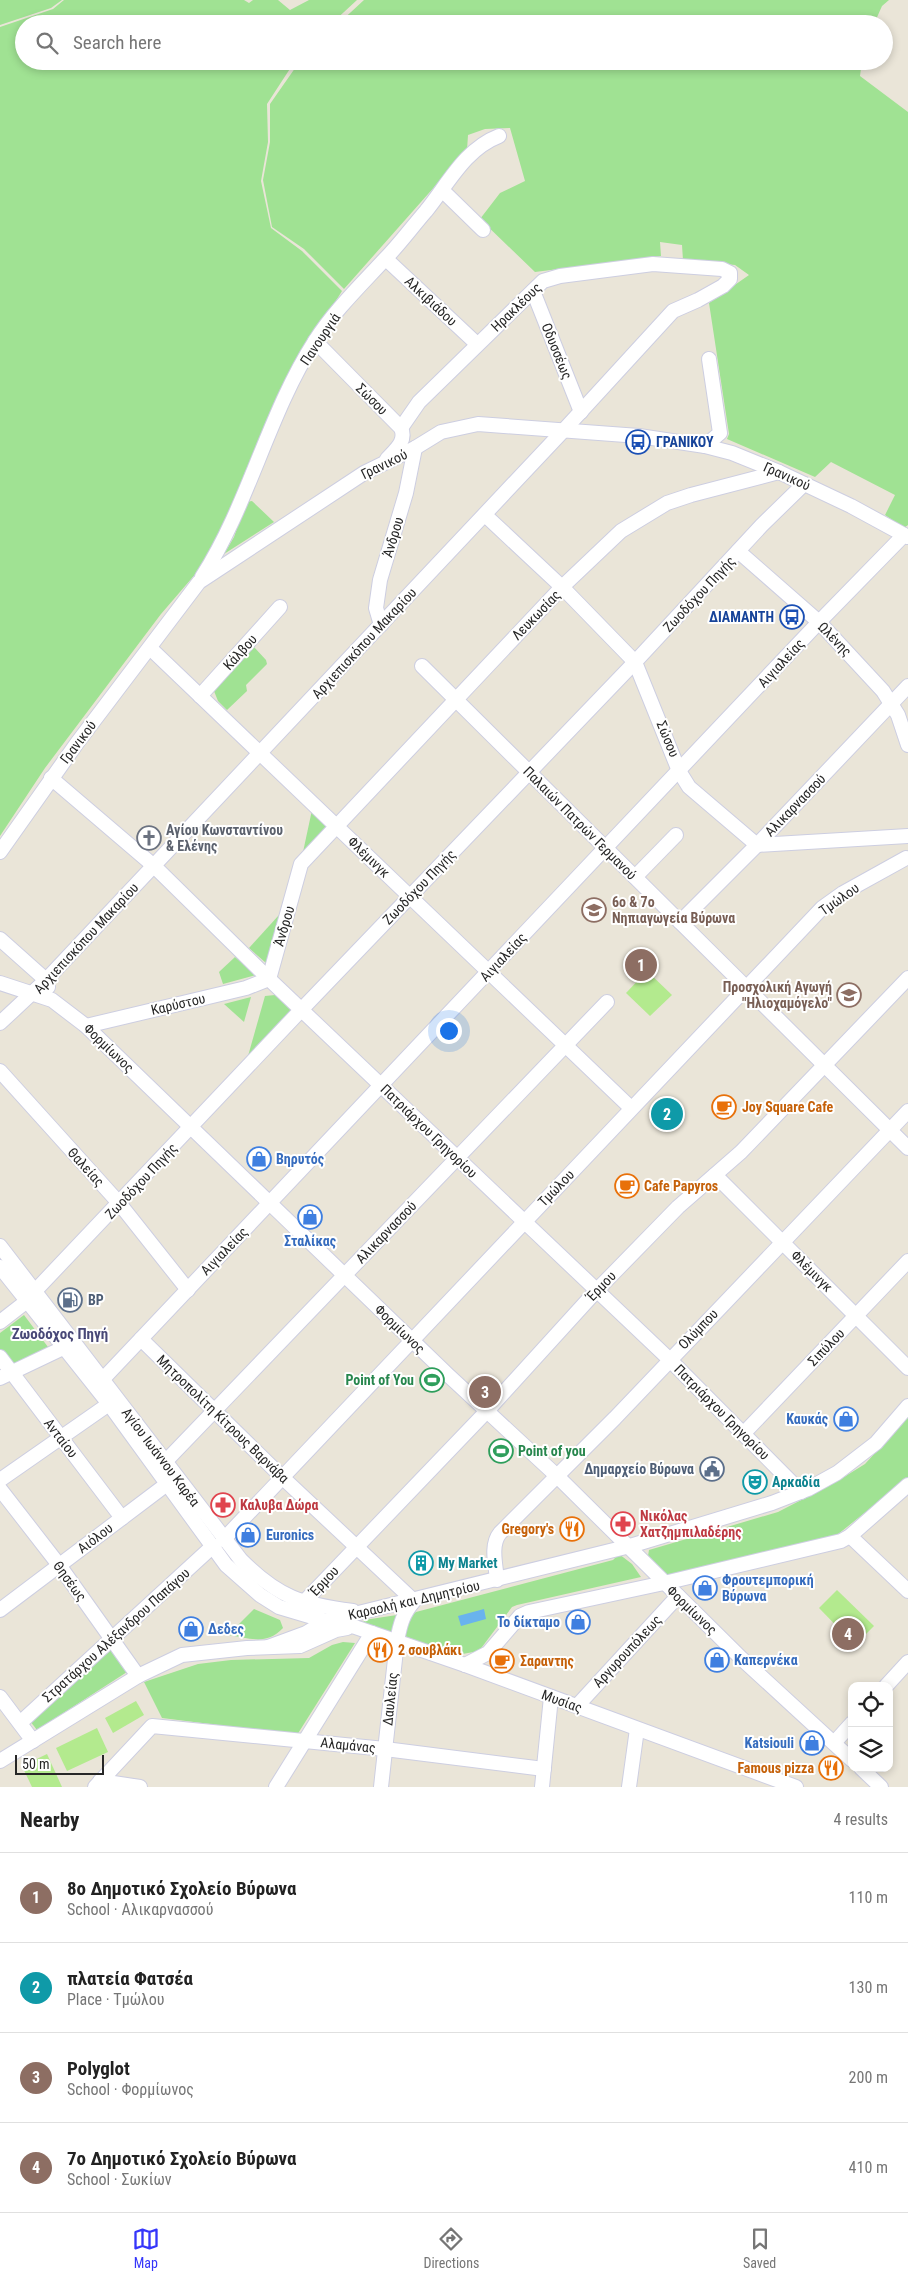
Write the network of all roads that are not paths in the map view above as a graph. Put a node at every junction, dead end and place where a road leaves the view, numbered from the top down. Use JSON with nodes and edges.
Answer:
{"nodes":[{"id":1,"x":499,"y":136,"type":"dead end"},
{"id":2,"x":443,"y":191,"type":"junction"},
{"id":3,"x":483,"y":230,"type":"dead end"},
{"id":4,"x":386,"y":259,"type":"junction"},
{"id":5,"x":730,"y":273,"type":"joint"},
{"id":6,"x":533,"y":291,"type":"junction"},
{"id":7,"x":315,"y":341,"type":"junction"},
{"id":8,"x":477,"y":344,"type":"junction"},
{"id":9,"x":709,"y":359,"type":"dead end"},
{"id":10,"x":581,"y":412,"type":"junction"},
{"id":11,"x":401,"y":428,"type":"junction"},
{"id":12,"x":564,"y":431,"type":"junction"},
{"id":13,"x":705,"y":446,"type":"junction"},
{"id":14,"x":415,"y":448,"type":"junction"},
{"id":15,"x":385,"y":461,"type":"junction"},
{"id":16,"x":780,"y":472,"type":"junction"},
{"id":17,"x":804,"y":484,"type":"junction"},
{"id":18,"x":485,"y":515,"type":"junction"},
{"id":19,"x":906,"y":536,"type":"edge"},
{"id":20,"x":738,"y":551,"type":"junction"},
{"id":21,"x":199,"y":582,"type":"junction"},
{"id":22,"x":562,"y":587,"type":"junction"},
{"id":23,"x":280,"y":608,"type":"dead end"},
{"id":24,"x":819,"y":622,"type":"junction"},
{"id":25,"x":381,"y":625,"type":"junction"},
{"id":26,"x":150,"y":648,"type":"junction"},
{"id":27,"x":635,"y":662,"type":"junction"},
{"id":28,"x":422,"y":666,"type":"dead end"},
{"id":29,"x":908,"y":686,"type":"edge"},
{"id":30,"x":200,"y":696,"type":"junction"},
{"id":31,"x":456,"y":699,"type":"junction"},
{"id":32,"x":893,"y":703,"type":"junction"},
{"id":33,"x":908,"y":745,"type":"edge"},
{"id":34,"x":260,"y":753,"type":"junction"},
{"id":35,"x":680,"y":770,"type":"junction"},
{"id":36,"x":529,"y":772,"type":"junction"},
{"id":37,"x":51,"y":778,"type":"junction"},
{"id":38,"x":337,"y":827,"type":"junction"},
{"id":39,"x":676,"y":835,"type":"dead end"},
{"id":40,"x":908,"y":836,"type":"edge"},
{"id":41,"x":757,"y":845,"type":"junction"},
{"id":42,"x":606,"y":849,"type":"junction"},
{"id":43,"x":0,"y":852,"type":"edge"},
{"id":44,"x":907,"y":859,"type":"edge"},
{"id":45,"x":154,"y":866,"type":"junction"},
{"id":46,"x":635,"y":877,"type":"junction"},
{"id":47,"x":410,"y":897,"type":"junction"},
{"id":48,"x":680,"y":922,"type":"junction"},
{"id":49,"x":0,"y":939,"type":"edge"},
{"id":50,"x":489,"y":972,"type":"junction"},
{"id":51,"x":908,"y":978,"type":"edge"},
{"id":52,"x":269,"y":979,"type":"junction"},
{"id":53,"x":46,"y":980,"type":"junction"},
{"id":54,"x":0,"y":984,"type":"edge"},
{"id":55,"x":747,"y":988,"type":"junction"},
{"id":56,"x":32,"y":995,"type":"junction"},
{"id":57,"x":52,"y":1000,"type":"junction"},
{"id":58,"x":607,"y":1002,"type":"dead end"},
{"id":59,"x":302,"y":1009,"type":"junction"},
{"id":60,"x":0,"y":1023,"type":"edge"},
{"id":61,"x":86,"y":1026,"type":"junction"},
{"id":62,"x":565,"y":1045,"type":"junction"},
{"id":63,"x":824,"y":1064,"type":"junction"},
{"id":64,"x":0,"y":1071,"type":"edge"},
{"id":65,"x":382,"y":1086,"type":"junction"},
{"id":66,"x":631,"y":1108,"type":"junction"},
{"id":67,"x":908,"y":1111,"type":"edge"},
{"id":68,"x":190,"y":1128,"type":"junction"},
{"id":69,"x":890,"y":1130,"type":"junction"},
{"id":70,"x":908,"y":1148,"type":"edge"},
{"id":71,"x":457,"y":1157,"type":"junction"},
{"id":72,"x":715,"y":1175,"type":"junction"},
{"id":73,"x":119,"y":1203,"type":"junction"},
{"id":74,"x":270,"y":1203,"type":"junction"},
{"id":75,"x":523,"y":1222,"type":"junction"},
{"id":76,"x":782,"y":1241,"type":"junction"},
{"id":77,"x":0,"y":1246,"type":"edge"},
{"id":78,"x":908,"y":1261,"type":"edge"},
{"id":79,"x":0,"y":1266,"type":"edge"},
{"id":80,"x":344,"y":1275,"type":"junction"},
{"id":81,"x":188,"y":1290,"type":"junction"},
{"id":82,"x":597,"y":1290,"type":"junction"},
{"id":83,"x":31,"y":1296,"type":"junction"},
{"id":84,"x":856,"y":1315,"type":"junction"},
{"id":85,"x":0,"y":1322,"type":"edge"},
{"id":86,"x":141,"y":1339,"type":"junction"},
{"id":87,"x":411,"y":1340,"type":"junction"},
{"id":88,"x":62,"y":1348,"type":"junction"},
{"id":89,"x":0,"y":1357,"type":"edge"},
{"id":90,"x":669,"y":1359,"type":"junction"},
{"id":91,"x":908,"y":1368,"type":"edge"},
{"id":92,"x":6,"y":1375,"type":"edge"},
{"id":93,"x":103,"y":1379,"type":"junction"},
{"id":94,"x":109,"y":1404,"type":"junction"},
{"id":95,"x":908,"y":1406,"type":"edge"},
{"id":96,"x":215,"y":1411,"type":"junction"},
{"id":97,"x":486,"y":1412,"type":"junction"},
{"id":98,"x":744,"y":1432,"type":"junction"},
{"id":99,"x":59,"y":1437,"type":"junction"},
{"id":100,"x":165,"y":1462,"type":"junction"},
{"id":101,"x":557,"y":1476,"type":"junction"},
{"id":102,"x":282,"y":1477,"type":"junction"},
{"id":103,"x":0,"y":1480,"type":"edge"},
{"id":104,"x":167,"y":1484,"type":"junction"},
{"id":105,"x":908,"y":1486,"type":"edge"},
{"id":106,"x":0,"y":1489,"type":"edge"},
{"id":107,"x":801,"y":1492,"type":"junction"},
{"id":108,"x":122,"y":1518,"type":"junction"},
{"id":109,"x":850,"y":1536,"type":"junction"},
{"id":110,"x":218,"y":1543,"type":"junction"},
{"id":111,"x":630,"y":1546,"type":"junction"},
{"id":112,"x":356,"y":1547,"type":"junction"},
{"id":113,"x":58,"y":1565,"type":"junction"},
{"id":114,"x":497,"y":1580,"type":"junction"},
{"id":115,"x":664,"y":1583,"type":"junction"},
{"id":116,"x":908,"y":1591,"type":"edge"},
{"id":117,"x":678,"y":1596,"type":"junction"},
{"id":118,"x":414,"y":1601,"type":"junction"},
{"id":119,"x":303,"y":1603,"type":"junction"},
{"id":120,"x":279,"y":1607,"type":"junction"},
{"id":121,"x":0,"y":1610,"type":"edge"},
{"id":122,"x":362,"y":1612,"type":"junction"},
{"id":123,"x":326,"y":1621,"type":"junction"},
{"id":124,"x":355,"y":1628,"type":"junction"},
{"id":125,"x":372,"y":1633,"type":"junction"},
{"id":126,"x":113,"y":1639,"type":"junction"},
{"id":127,"x":285,"y":1640,"type":"junction"},
{"id":128,"x":396,"y":1641,"type":"junction"},
{"id":129,"x":268,"y":1647,"type":"junction"},
{"id":130,"x":908,"y":1662,"type":"edge"},
{"id":131,"x":465,"y":1665,"type":"junction"},
{"id":132,"x":138,"y":1676,"type":"junction"},
{"id":133,"x":890,"y":1682,"type":"edge"},
{"id":134,"x":0,"y":1696,"type":"edge"},
{"id":135,"x":551,"y":1697,"type":"junction"},
{"id":136,"x":577,"y":1706,"type":"junction"},
{"id":137,"x":20,"y":1723,"type":"junction"},
{"id":138,"x":848,"y":1727,"type":"edge"},
{"id":139,"x":638,"y":1729,"type":"junction"},
{"id":140,"x":304,"y":1740,"type":"junction"},
{"id":141,"x":33,"y":1742,"type":"junction"},
{"id":142,"x":834,"y":1743,"type":"junction"},
{"id":143,"x":385,"y":1749,"type":"junction"},
{"id":144,"x":848,"y":1756,"type":"edge"},
{"id":145,"x":0,"y":1761,"type":"edge"},
{"id":146,"x":544,"y":1769,"type":"junction"},
{"id":147,"x":865,"y":1772,"type":"edge"},
{"id":148,"x":768,"y":1783,"type":"edge"},
{"id":149,"x":97,"y":1784,"type":"edge"},
{"id":150,"x":140,"y":1787,"type":"edge"},
{"id":151,"x":276,"y":1787,"type":"edge"},
{"id":152,"x":381,"y":1787,"type":"edge"},
{"id":153,"x":542,"y":1787,"type":"edge"},
{"id":154,"x":629,"y":1787,"type":"edge"},
{"id":155,"x":796,"y":1787,"type":"edge"},
{"id":156,"x":881,"y":1787,"type":"edge"}],
"edges":[{"from":1,"to":2,"type":"street","name":"Πανουργιά"},
{"from":2,"to":3,"type":"street"},
{"from":2,"to":4,"type":"street","name":"Πανουργιά"},
{"from":4,"to":7,"type":"street","name":"Πανουργιά"},
{"from":4,"to":8,"type":"street","name":"Αλκιβιάδου"},
{"from":5,"to":6,"type":"street","name":"Ηρακλέους"},
{"from":5,"to":10,"type":"street","name":"Αρχιεπισκόπου Μακαρίου"},
{"from":6,"to":8,"type":"street","name":"Ηρακλέους"},
{"from":6,"to":10,"type":"street","name":"Οδυσσέως"},
{"from":7,"to":11,"type":"street","name":"Σώσου"},
{"from":7,"to":21,"type":"street","name":"Πανουργιά"},
{"from":8,"to":11,"type":"street","name":"Ηρακλέους"},
{"from":9,"to":13,"type":"street"},
{"from":10,"to":12,"type":"street","name":"Αρχιεπισκόπου Μακαρίου"},
{"from":11,"to":15,"type":"street"},
{"from":12,"to":13,"type":"street","name":"Γρανικού"},
{"from":12,"to":14,"type":"street","name":"Γρανικού"},
{"from":12,"to":18,"type":"street","name":"Αρχιεπισκόπου Μακαρίου"},
{"from":13,"to":16,"type":"street","name":"Γρανικού"},
{"from":14,"to":15,"type":"street","name":"Γρανικού"},
{"from":14,"to":25,"type":"street","name":"Άνδρου"},
{"from":15,"to":21,"type":"street","name":"Γρανικού"},
{"from":16,"to":17,"type":"street","name":"Γρανικού"},
{"from":16,"to":22,"type":"street","name":"Λευκωσίας"},
{"from":17,"to":19,"type":"street","name":"Γρανικού"},
{"from":17,"to":20,"type":"street","name":"Ζωοδόχου Πηγής"},
{"from":18,"to":22,"type":"street","name":"Σώσου"},
{"from":18,"to":25,"type":"street","name":"Αρχιεπισκόπου Μακαρίου"},
{"from":19,"to":24,"type":"street","name":"Αιγιαλείας"},
{"from":20,"to":24,"type":"street","name":"Ωλένης"},
{"from":20,"to":27,"type":"street","name":"Ζωοδόχου Πηγής"},
{"from":21,"to":26,"type":"street","name":"Γρανικού"},
{"from":22,"to":27,"type":"street","name":"Σώσου"},
{"from":22,"to":31,"type":"street","name":"Λευκωσίας"},
{"from":23,"to":30,"type":"street","name":"Κάλβου"},
{"from":24,"to":32,"type":"street","name":"Ωλένης"},
{"from":24,"to":35,"type":"street","name":"Αιγιαλείας"},
{"from":25,"to":34,"type":"street","name":"Αρχιεπισκόπου Μακαρίου"},
{"from":26,"to":30,"type":"street","name":"Φλέμινγκ"},
{"from":26,"to":37,"type":"street","name":"Γρανικού"},
{"from":27,"to":35,"type":"street","name":"Σώσου"},
{"from":27,"to":36,"type":"street","name":"Ζωοδόχου Πηγής"},
{"from":28,"to":31,"type":"street","name":"Παλαιών Πατρών Γερμανού"},
{"from":29,"to":32,"type":"street","name":"Αλικαρνασσού"},
{"from":30,"to":34,"type":"street","name":"Φλέμινγκ"},
{"from":31,"to":36,"type":"street","name":"Παλαιών Πατρών Γερμανού"},
{"from":31,"to":38,"type":"street","name":"Λευκωσίας"},
{"from":32,"to":33,"type":"street","name":"Ωλένης"},
{"from":32,"to":41,"type":"street","name":"Αλικαρνασσού"},
{"from":34,"to":38,"type":"street","name":"Φλέμινγκ"},
{"from":34,"to":45,"type":"street","name":"Αρχιεπισκόπου Μακαρίου"},
{"from":35,"to":41,"type":"street","name":"Σώσου"},
{"from":35,"to":42,"type":"street","name":"Αιγιαλείας"},
{"from":36,"to":42,"type":"street","name":"Παλαιών Πατρών Γερμανού"},
{"from":36,"to":47,"type":"street","name":"Ζωοδόχου Πηγής"},
{"from":37,"to":43,"type":"street","name":"Γρανικού"},
{"from":37,"to":45,"type":"street","name":"Πατριάρχου Γρηγορίου"},
{"from":38,"to":47,"type":"street","name":"Φλέμινγκ"},
{"from":38,"to":52,"type":"street","name":"Άνδρου"},
{"from":39,"to":46,"type":"street"},
{"from":40,"to":41,"type":"street"},
{"from":40,"to":44,"type":"street"},
{"from":41,"to":48,"type":"street","name":"Αλικαρνασσού"},
{"from":42,"to":46,"type":"street","name":"Παλαιών Πατρών Γερμανού"},
{"from":42,"to":50,"type":"street","name":"Αιγιαλείας"},
{"from":44,"to":55,"type":"street","name":"Τμώλου"},
{"from":45,"to":52,"type":"street","name":"Πατριάρχου Γρηγορίου"},
{"from":45,"to":53,"type":"street","name":"Αρχιεπισκόπου Μακαρίου"},
{"from":46,"to":48,"type":"street","name":"Παλαιών Πατρών Γερμανού"},
{"from":47,"to":50,"type":"street","name":"Φλέμινγκ"},
{"from":47,"to":59,"type":"street","name":"Ζωοδόχου Πηγής"},
{"from":48,"to":55,"type":"street","name":"Παλαιών Πατρών Γερμανού"},
{"from":49,"to":53,"type":"street"},
{"from":50,"to":62,"type":"street","name":"Φλέμινγκ"},
{"from":50,"to":65,"type":"street","name":"Αιγιαλείας"},
{"from":51,"to":63,"type":"street","name":"Έρμου"},
{"from":52,"to":59,"type":"street","name":"Πατριάρχου Γρηγορίου"},
{"from":52,"to":61,"type":"street","name":"Καρύστου"},
{"from":53,"to":56,"type":"street","name":"Αρχιεπισκόπου Μακαρίου"},
{"from":53,"to":57,"type":"street"},
{"from":54,"to":56,"type":"street","name":"Φορμίωνος"},
{"from":55,"to":63,"type":"street","name":"Παλαιών Πατρών Γερμανού"},
{"from":55,"to":66,"type":"street","name":"Τμώλου"},
{"from":56,"to":57,"type":"street","name":"Φορμίωνος"},
{"from":56,"to":60,"type":"street","name":"Αρχιεπισκόπου Μακαρίου"},
{"from":57,"to":61,"type":"street","name":"Φορμίωνος"},
{"from":58,"to":62,"type":"street","name":"Αλικαρνασσού"},
{"from":59,"to":65,"type":"street","name":"Πατριάρχου Γρηγορίου"},
{"from":59,"to":68,"type":"street","name":"Ζωοδόχου Πηγής"},
{"from":61,"to":68,"type":"street","name":"Φορμίωνος"},
{"from":62,"to":66,"type":"street","name":"Φλέμινγκ"},
{"from":62,"to":71,"type":"street","name":"Αλικαρνασσού"},
{"from":63,"to":69,"type":"street","name":"Παλαιών Πατρών Γερμανού"},
{"from":63,"to":72,"type":"street","name":"Έρμου"},
{"from":64,"to":73,"type":"street","name":"Θαλείας"},
{"from":65,"to":71,"type":"street","name":"Πατριάρχου Γρηγορίου"},
{"from":65,"to":74,"type":"street","name":"Αιγιαλείας"},
{"from":66,"to":75,"type":"street","name":"Τμώλου"},
{"from":67,"to":69,"type":"street","name":"Ολύμπου"},
{"from":68,"to":73,"type":"street","name":"Ζωοδόχου Πηγής"},
{"from":68,"to":74,"type":"street","name":"Φορμίωνος"},
{"from":69,"to":70,"type":"street","name":"Παλαιών Πατρών Γερμανού"},
{"from":69,"to":76,"type":"street","name":"Ολύμπου"},
{"from":71,"to":75,"type":"street","name":"Πατριάρχου Γρηγορίου"},
{"from":71,"to":80,"type":"street","name":"Αλικαρνασσού"},
{"from":72,"to":76,"type":"street","name":"Φλέμινγκ"},
{"from":72,"to":82,"type":"street","name":"Έρμου"},
{"from":73,"to":81,"type":"street","name":"Θαλείας"},
{"from":73,"to":83,"type":"street","name":"Ζωοδόχου Πηγής"},
{"from":74,"to":80,"type":"street","name":"Φορμίωνος"},
{"from":74,"to":81,"type":"street","name":"Αιγιαλείας"},
{"from":75,"to":82,"type":"street","name":"Πατριάρχου Γρηγορίου"},
{"from":75,"to":87,"type":"street","name":"Τμώλου"},
{"from":76,"to":84,"type":"street","name":"Φλέμινγκ"},
{"from":76,"to":90,"type":"street","name":"Ολύμπου"},
{"from":77,"to":83,"type":"street","name":"Αγίου Ιωάννου Καρέα"},
{"from":78,"to":84,"type":"street","name":"Σιπύλου"},
{"from":79,"to":83,"type":"street","name":"Αγίου Ιωάννου Καρέα"},
{"from":80,"to":87,"type":"street","name":"Φορμίωνος"},
{"from":80,"to":96,"type":"street","name":"Αλικαρνασσού"},
{"from":81,"to":86,"type":"street","name":"Αιγιαλείας"},
{"from":82,"to":90,"type":"street","name":"Πατριάρχου Γρηγορίου"},
{"from":82,"to":97,"type":"street","name":"Έρμου"},
{"from":83,"to":85,"type":"street","name":"Ζωοδόχου Πηγής"},
{"from":83,"to":88,"type":"street","name":"Αγίου Ιωάννου Καρέα"},
{"from":83,"to":93,"type":"street","name":"Αγίου Ιωάννου Καρέα"},
{"from":84,"to":91,"type":"street","name":"Φλέμινγκ"},
{"from":84,"to":98,"type":"street","name":"Σιπύλου"},
{"from":86,"to":93,"type":"street","name":"Αιγιαλείας"},
{"from":86,"to":96,"type":"street","name":"Μητροπολίτη Κίτρους Βαρνάβα"},
{"from":87,"to":97,"type":"street","name":"Φορμίωνος"},
{"from":87,"to":102,"type":"street","name":"Τμώλου"},
{"from":88,"to":92,"type":"street"},
{"from":88,"to":94,"type":"street","name":"Αγίου Ιωάννου Καρέα"},
{"from":89,"to":92,"type":"street","name":"Ανταίου"},
{"from":90,"to":98,"type":"street","name":"Πατριάρχου Γρηγορίου"},
{"from":90,"to":101,"type":"street","name":"Ολύμπου"},
{"from":92,"to":99,"type":"street","name":"Ανταίου"},
{"from":93,"to":100,"type":"street","name":"Αγίου Ιωάννου Καρέα"},
{"from":94,"to":99,"type":"street"},
{"from":94,"to":104,"type":"street","name":"Αγίου Ιωάννου Καρέα"},
{"from":95,"to":107,"type":"street","name":"Καραολή και Δημητρίου"},
{"from":96,"to":100,"type":"street","name":"Αλικαρνασσού"},
{"from":96,"to":102,"type":"street","name":"Μητροπολίτη Κίτρους Βαρνάβα"},
{"from":97,"to":101,"type":"street","name":"Φορμίωνος"},
{"from":97,"to":112,"type":"street","name":"Έρμου"},
{"from":98,"to":107,"type":"street","name":"Πατριάρχου Γρηγορίου"},
{"from":99,"to":103,"type":"street"},
{"from":99,"to":108,"type":"street","name":"Ανταίου"},
{"from":100,"to":110,"type":"street","name":"Αγίου Ιωάννου Καρέα"},
{"from":101,"to":111,"type":"street","name":"Φορμίωνος"},
{"from":101,"to":114,"type":"street","name":"Ολύμπου"},
{"from":102,"to":110,"type":"street","name":"Τμώλου"},
{"from":102,"to":112,"type":"street","name":"Μητροπολίτη Κίτρους Βαρνάβα"},
{"from":104,"to":108,"type":"street","name":"Αιόλου"},
{"from":104,"to":110,"type":"street","name":"Αγίου Ιωάννου Καρέα"},
{"from":105,"to":109,"type":"street"},
{"from":106,"to":113,"type":"street","name":"Θησέως"},
{"from":107,"to":111,"type":"street","name":"Καραολή και Δημητρίου"},
{"from":108,"to":113,"type":"street","name":"Αιόλου"},
{"from":109,"to":115,"type":"street"},
{"from":109,"to":116,"type":"street"},
{"from":110,"to":119,"type":"street","name":"Αγίου Ιωάννου Καρέα"},
{"from":110,"to":120,"type":"street","name":"Αγίου Ιωάννου Καρέα"},
{"from":110,"to":126,"type":"street","name":"Στρατάρχου Αλέξανδρου Παπάγου"},
{"from":111,"to":114,"type":"street","name":"Καραολή και Δημητρίου"},
{"from":111,"to":115,"type":"street","name":"Φορμίωνος"},
{"from":112,"to":118,"type":"street","name":"Μητροπολίτη Κίτρους Βαρνάβα"},
{"from":112,"to":119,"type":"street","name":"Έρμου"},
{"from":113,"to":121,"type":"street","name":"Αιόλου"},
{"from":113,"to":126,"type":"street","name":"Θησέως"},
{"from":114,"to":118,"type":"street","name":"Καραολή και Δημητρίου"},
{"from":115,"to":117,"type":"street","name":"Φορμίωνος"},
{"from":115,"to":131,"type":"street"},
{"from":117,"to":136,"type":"street","name":"Αργυρουπόλεως"},
{"from":117,"to":142,"type":"street","name":"Φορμίωνος"},
{"from":118,"to":122,"type":"street","name":"Καραολή και Δημητρίου"},
{"from":118,"to":128,"type":"street","name":"Δαυλείας"},
{"from":119,"to":122,"type":"street","name":"Αγίου Ιωάννου Καρέα"},
{"from":120,"to":123,"type":"street","name":"Αγίου Ιωάννου Καρέα"},
{"from":120,"to":127,"type":"street"},
{"from":122,"to":123,"type":"street","name":"Καραολή και Δημητρίου"},
{"from":123,"to":124,"type":"street","name":"Μυσίας"},
{"from":123,"to":127,"type":"street","name":"Καραολή και Δημητρίου"},
{"from":124,"to":125,"type":"street","name":"Μυσίας"},
{"from":124,"to":129,"type":"street"},
{"from":125,"to":128,"type":"street","name":"Μυσίας"},
{"from":125,"to":140,"type":"street"},
{"from":126,"to":132,"type":"street","name":"Θησέως"},
{"from":126,"to":137,"type":"street","name":"Στρατάρχου Αλέξανδρου Παπάγου"},
{"from":127,"to":129,"type":"street","name":"Καραολή και Δημητρίου"},
{"from":128,"to":131,"type":"street","name":"Μυσίας"},
{"from":128,"to":143,"type":"street","name":"Δαυλείας"},
{"from":129,"to":132,"type":"street"},
{"from":130,"to":133,"type":"street"},
{"from":131,"to":135,"type":"street","name":"Μυσίας"},
{"from":132,"to":141,"type":"street"},
{"from":134,"to":137,"type":"street"},
{"from":135,"to":136,"type":"street","name":"Μυσίας"},
{"from":135,"to":146,"type":"street"},
{"from":136,"to":139,"type":"street","name":"Μυσίας"},
{"from":137,"to":141,"type":"street"},
{"from":138,"to":142,"type":"street"},
{"from":139,"to":148,"type":"street","name":"Μυσίας"},
{"from":139,"to":154,"type":"street"},
{"from":140,"to":143,"type":"street","name":"Αλαμάνας"},
{"from":140,"to":149,"type":"street","name":"Αλαμάνας"},
{"from":140,"to":151,"type":"street"},
{"from":141,"to":145,"type":"street"},
{"from":142,"to":144,"type":"street","name":"Φορμίωνος"},
{"from":143,"to":146,"type":"street","name":"Αλαμάνας"},
{"from":143,"to":152,"type":"street","name":"Δαυλείας"},
{"from":146,"to":153,"type":"street"},
{"from":147,"to":156,"type":"street"},
{"from":148,"to":155,"type":"street","name":"Μυσίας"},
{"from":149,"to":150,"type":"street"}]}
